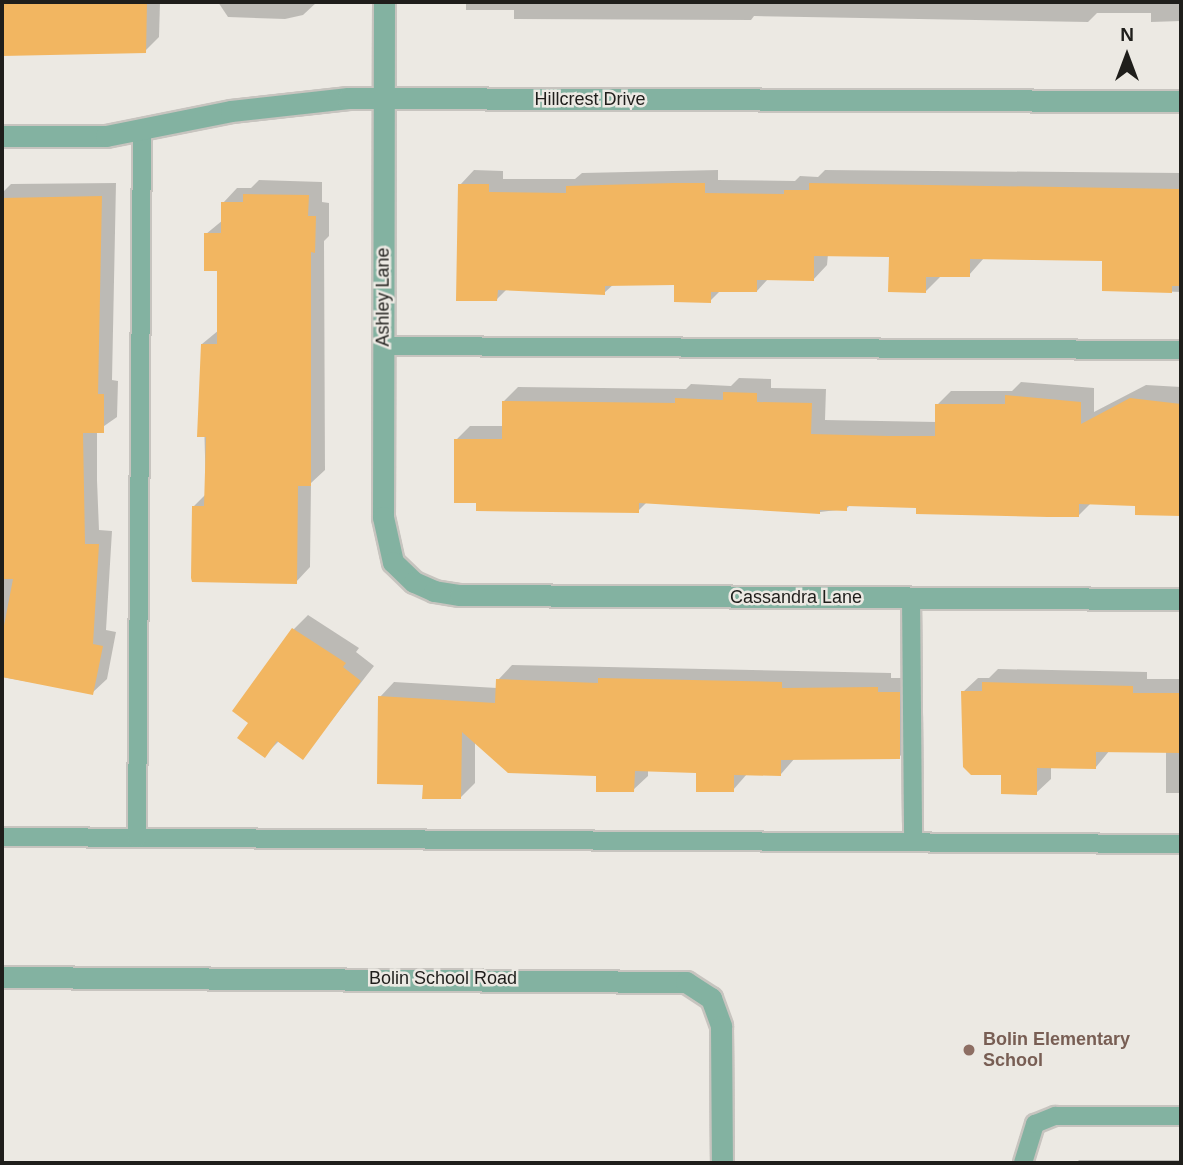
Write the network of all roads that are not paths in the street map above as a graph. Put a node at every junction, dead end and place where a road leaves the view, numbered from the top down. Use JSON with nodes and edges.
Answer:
{"nodes":[{"id":1,"x":384,"y":2,"type":"edge"},
{"id":2,"x":383,"y":99,"type":"junction"},
{"id":3,"x":1181,"y":101,"type":"edge"},
{"id":4,"x":142,"y":129,"type":"junction"},
{"id":5,"x":2,"y":136,"type":"edge"},
{"id":6,"x":383,"y":346,"type":"junction"},
{"id":7,"x":1181,"y":350,"type":"edge"},
{"id":8,"x":414,"y":582,"type":"joint"},
{"id":9,"x":911,"y":597,"type":"junction"},
{"id":10,"x":1181,"y":599,"type":"edge"},
{"id":11,"x":2,"y":837,"type":"edge"},
{"id":12,"x":137,"y":838,"type":"junction"},
{"id":13,"x":913,"y":842,"type":"junction"},
{"id":14,"x":1181,"y":844,"type":"edge"},
{"id":15,"x":2,"y":977,"type":"edge"},
{"id":16,"x":1181,"y":1116,"type":"edge"},
{"id":17,"x":722,"y":1163,"type":"edge"},
{"id":18,"x":1023,"y":1163,"type":"edge"}],
"edges":[{"from":1,"to":2,"type":"street","name":"Ashley Lane"},
{"from":2,"to":3,"type":"street","name":"Hillcrest Drive"},
{"from":2,"to":4,"type":"street","name":"Hillcrest Drive"},
{"from":2,"to":6,"type":"street","name":"Ashley Lane"},
{"from":4,"to":5,"type":"street","name":"Hillcrest Drive"},
{"from":4,"to":12,"type":"lane"},
{"from":6,"to":7,"type":"lane"},
{"from":6,"to":8,"type":"street","name":"Ashley Lane"},
{"from":8,"to":9,"type":"street","name":"Cassandra Lane"},
{"from":9,"to":10,"type":"street","name":"Cassandra Lane"},
{"from":9,"to":13,"type":"lane"},
{"from":11,"to":12,"type":"lane"},
{"from":12,"to":13,"type":"lane"},
{"from":13,"to":14,"type":"lane"},
{"from":15,"to":17,"type":"street","name":"Bolin School Road"},
{"from":16,"to":18,"type":"lane"}]}
